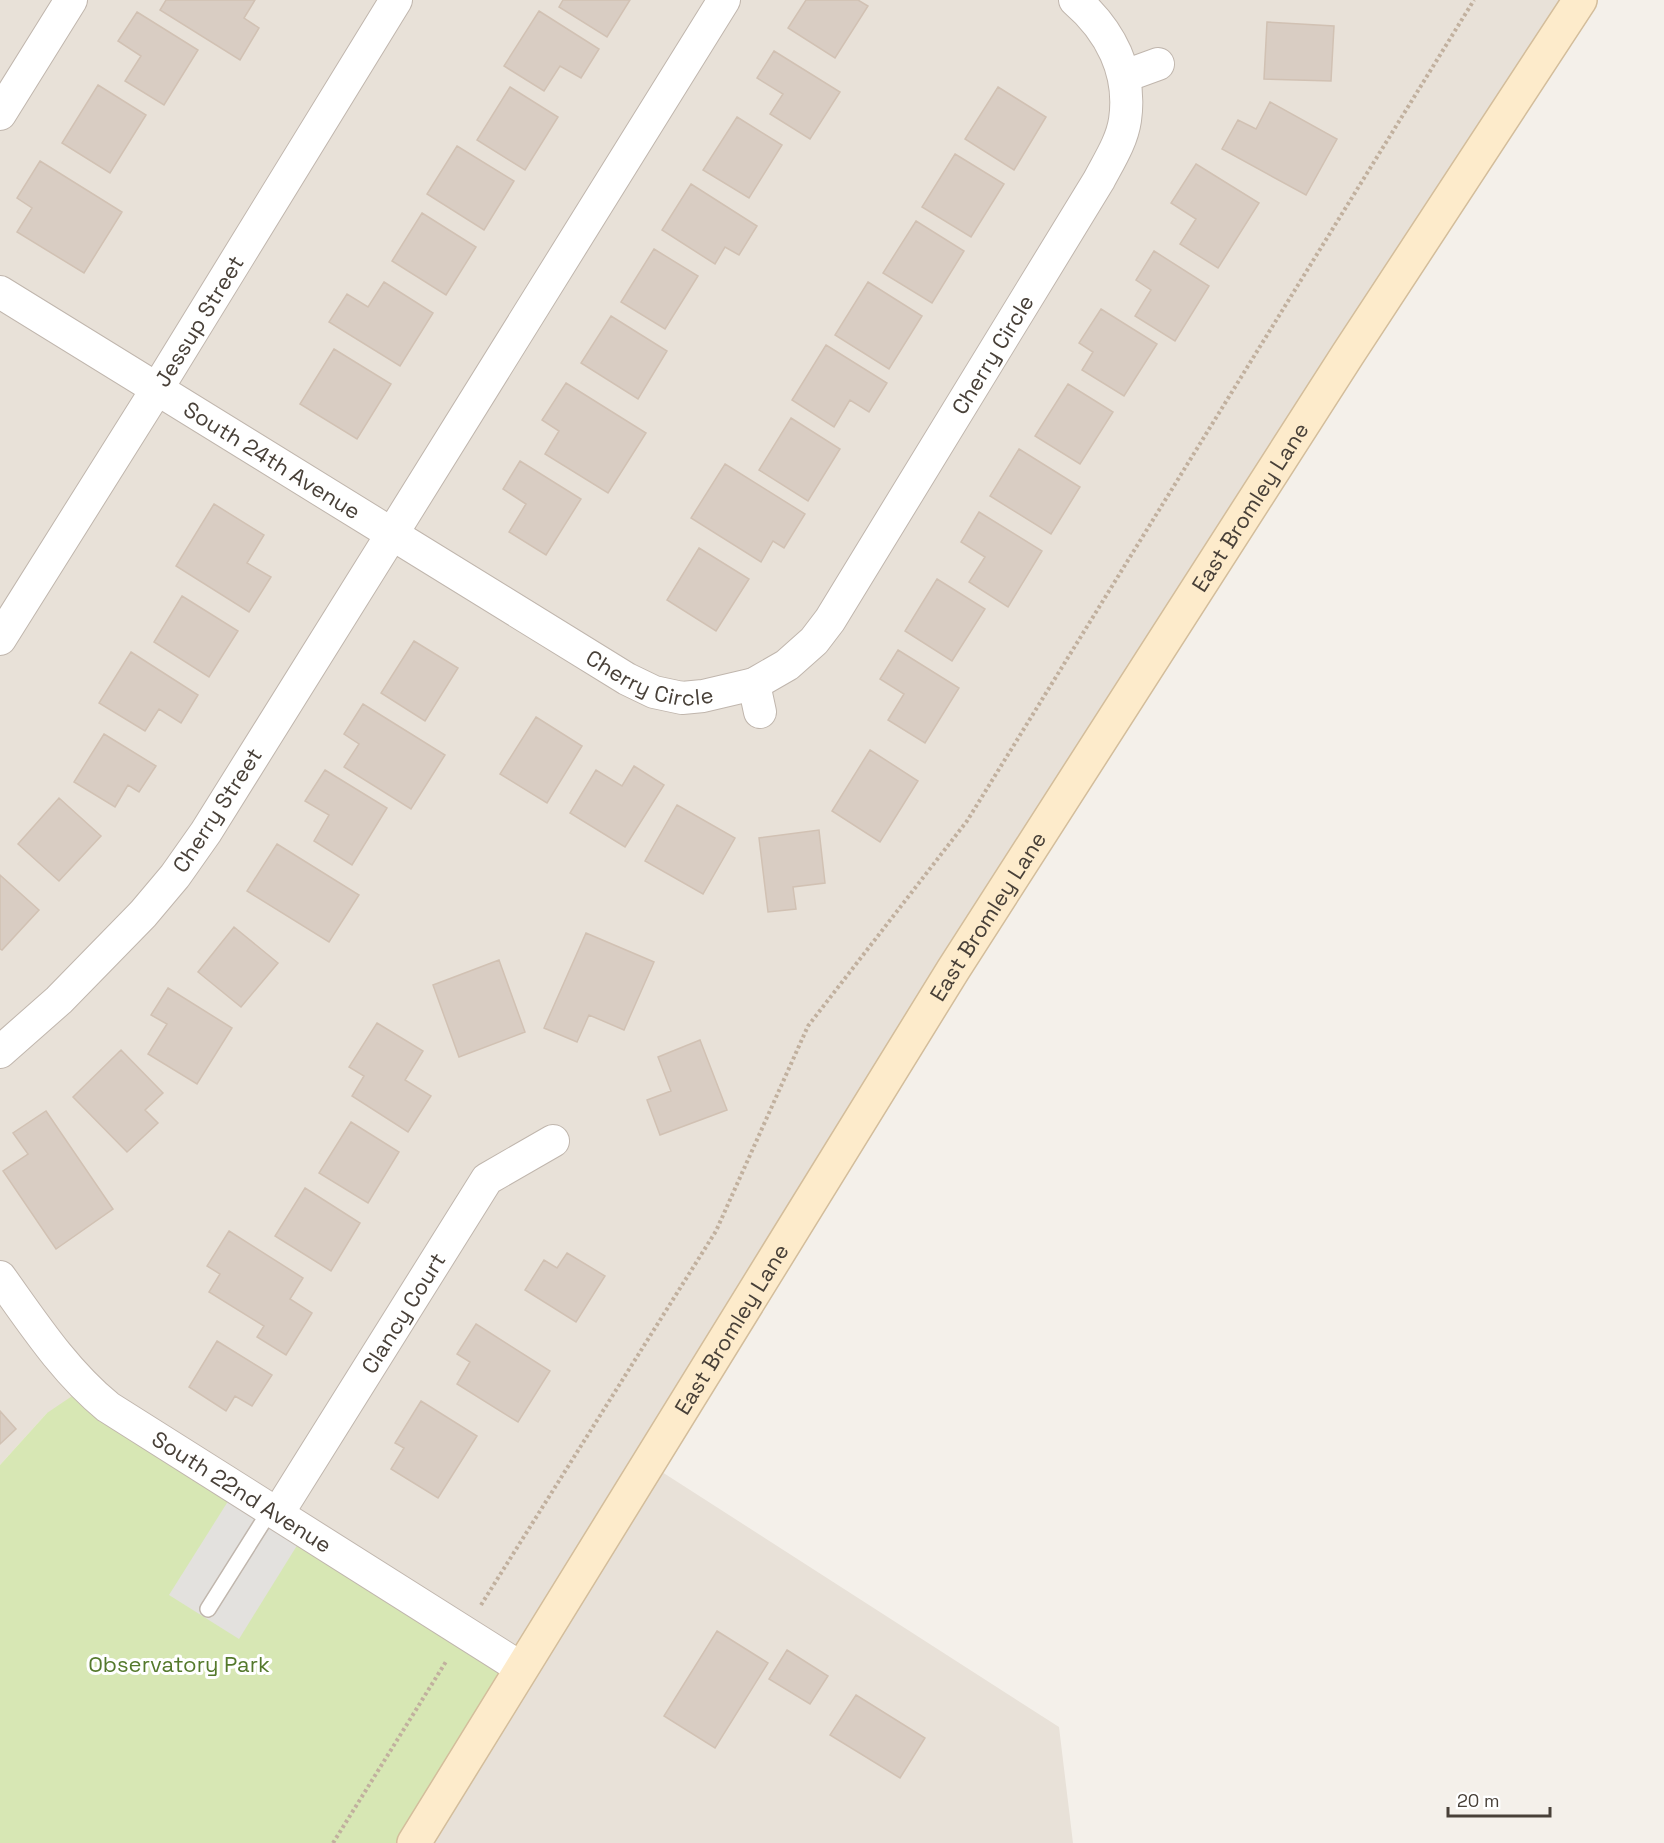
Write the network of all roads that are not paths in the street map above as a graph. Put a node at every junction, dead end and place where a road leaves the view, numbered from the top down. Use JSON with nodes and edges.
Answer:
{"nodes":[{"id":1,"x":71,"y":0,"type":"edge"},
{"id":2,"x":396,"y":0,"type":"edge"},
{"id":3,"x":724,"y":0,"type":"edge"},
{"id":4,"x":1075,"y":0,"type":"edge"},
{"id":5,"x":1580,"y":0,"type":"edge"},
{"id":6,"x":1158,"y":64,"type":"dead end"},
{"id":7,"x":1125,"y":76,"type":"junction"},
{"id":8,"x":0,"y":114,"type":"edge"},
{"id":9,"x":0,"y":292,"type":"edge"},
{"id":10,"x":157,"y":389,"type":"junction"},
{"id":11,"x":392,"y":534,"type":"junction"},
{"id":12,"x":0,"y":639,"type":"edge"},
{"id":13,"x":0,"y":1052,"type":"edge"},
{"id":14,"x":553,"y":1141,"type":"dead end"},
{"id":15,"x":0,"y":1277,"type":"edge"},
{"id":16,"x":274,"y":1511,"type":"junction"},
{"id":17,"x":208,"y":1609,"type":"dead end"},
{"id":18,"x":521,"y":1668,"type":"junction"},
{"id":19,"x":414,"y":1843,"type":"edge"}],
"edges":[{"from":1,"to":8,"type":"street"},
{"from":2,"to":10,"type":"street","name":"Jessup Street"},
{"from":3,"to":11,"type":"street"},
{"from":4,"to":7,"type":"street","name":"Cherry Circle"},
{"from":5,"to":18,"type":"main road","name":"East Bromley Lane"},
{"from":6,"to":7,"type":"street"},
{"from":7,"to":11,"type":"street","name":"Cherry Circle"},
{"from":9,"to":10,"type":"street","name":"South 24th Avenue"},
{"from":10,"to":11,"type":"street","name":"South 24th Avenue"},
{"from":10,"to":12,"type":"street","name":"Jessup Street"},
{"from":11,"to":13,"type":"street","name":"Cherry Street"},
{"from":14,"to":16,"type":"street","name":"Clancy Court"},
{"from":15,"to":16,"type":"street","name":"South 22nd Avenue"},
{"from":16,"to":17,"type":"lane"},
{"from":16,"to":18,"type":"street","name":"South 22nd Avenue"},
{"from":18,"to":19,"type":"main road","name":"East Bromley Lane"}]}
